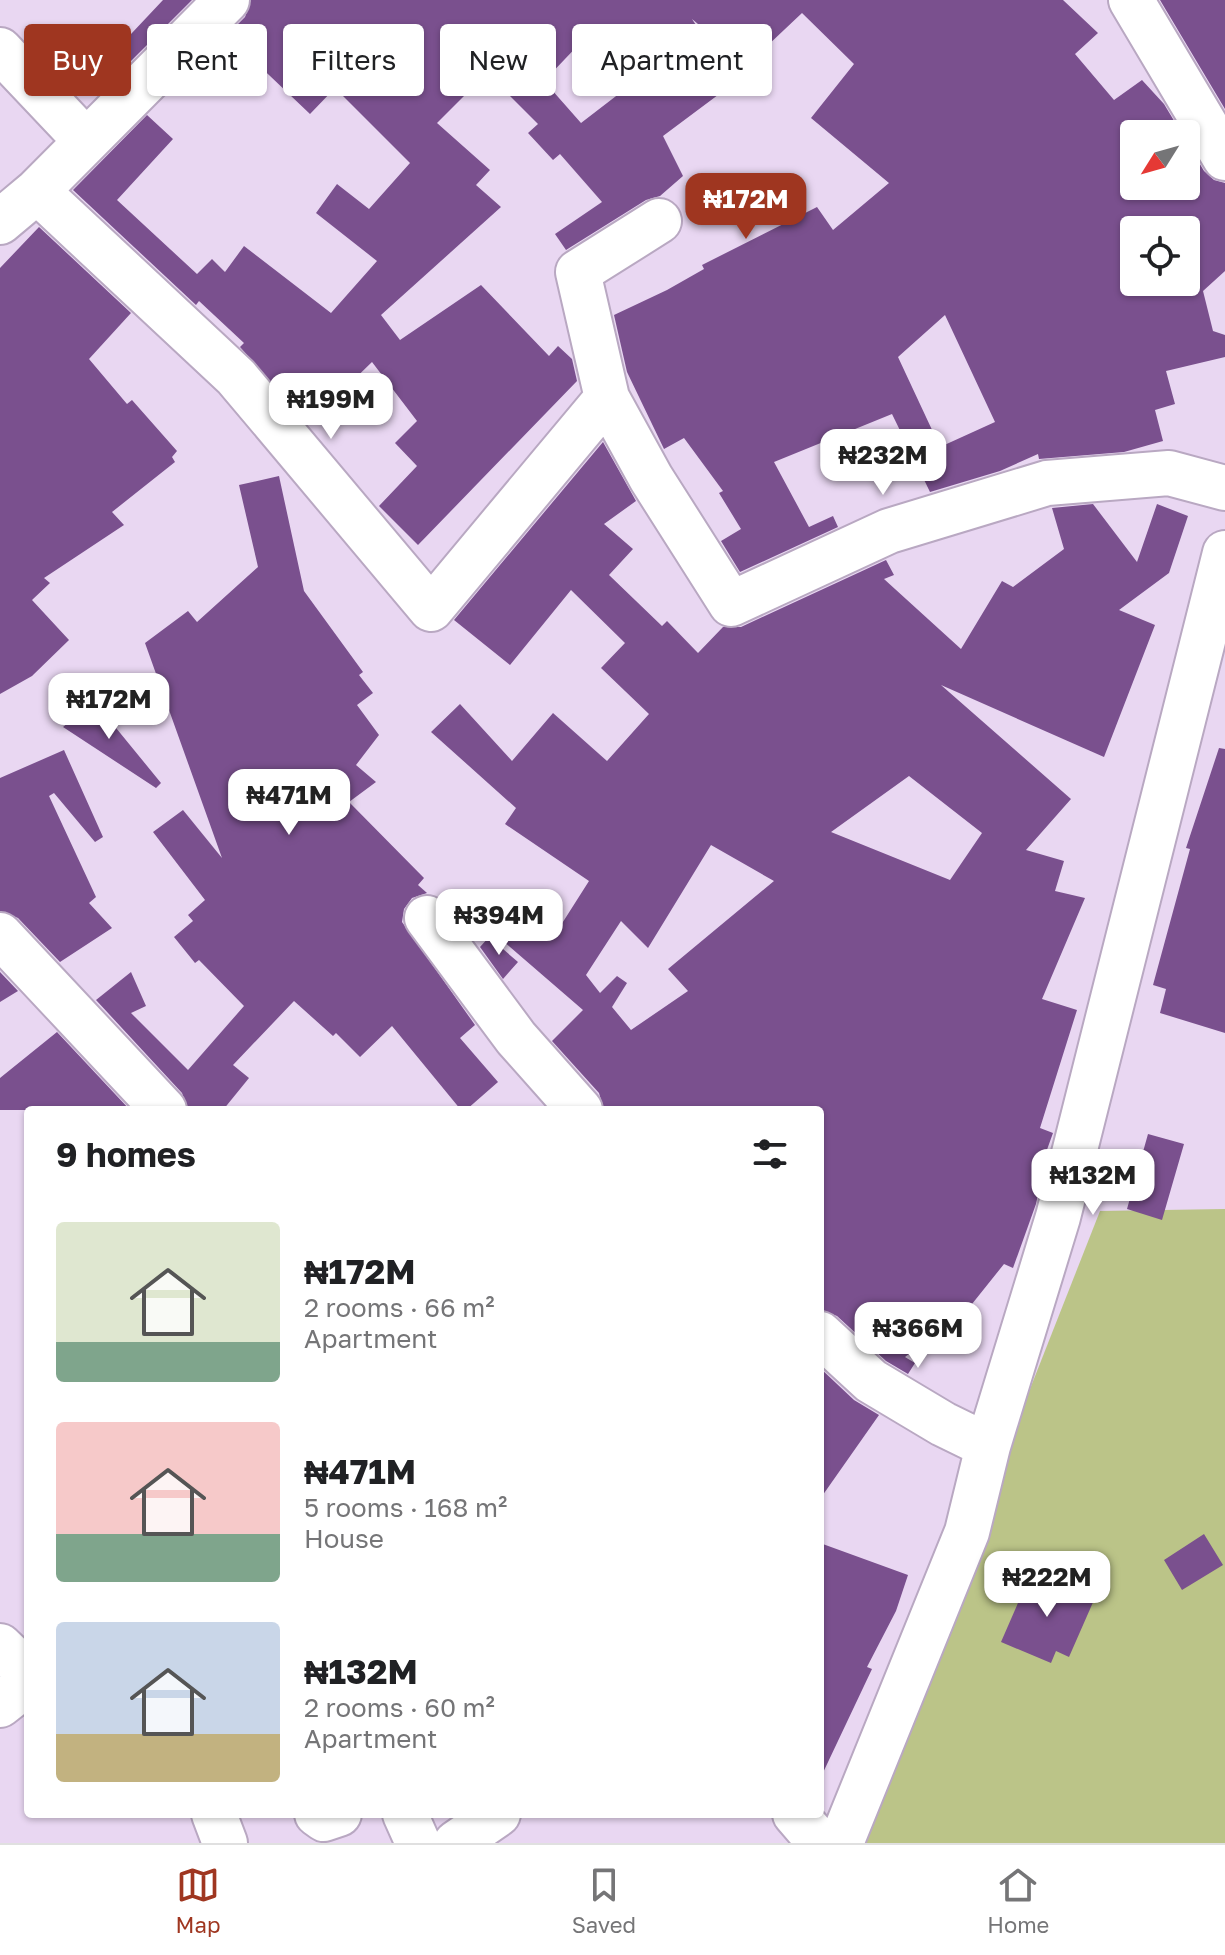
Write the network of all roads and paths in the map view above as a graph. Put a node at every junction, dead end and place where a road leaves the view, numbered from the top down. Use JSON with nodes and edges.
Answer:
{"nodes":[{"id":1,"x":227,"y":0,"type":"edge"},
{"id":2,"x":1131,"y":0,"type":"edge"},
{"id":3,"x":0,"y":50,"type":"edge"},
{"id":4,"x":86,"y":141,"type":"junction"},
{"id":5,"x":1225,"y":158,"type":"edge"},
{"id":6,"x":37,"y":191,"type":"junction"},
{"id":7,"x":659,"y":221,"type":"dead end"},
{"id":8,"x":0,"y":222,"type":"edge"},
{"id":9,"x":607,"y":398,"type":"junction"},
{"id":10,"x":1225,"y":488,"type":"edge"},
{"id":11,"x":1225,"y":553,"type":"edge"},
{"id":12,"x":427,"y":918,"type":"dead end"},
{"id":13,"x":0,"y":935,"type":"edge"},
{"id":14,"x":160,"y":1106,"type":"edge"},
{"id":15,"x":576,"y":1106,"type":"edge"},
{"id":16,"x":824,"y":1338,"type":"edge"},
{"id":17,"x":988,"y":1446,"type":"junction"},
{"id":18,"x":0,"y":1646,"type":"edge"},
{"id":19,"x":24,"y":1669,"type":"edge"},
{"id":20,"x":24,"y":1686,"type":"edge"},
{"id":21,"x":0,"y":1705,"type":"edge"},
{"id":22,"x":216,"y":1818,"type":"edge"},
{"id":23,"x":407,"y":1818,"type":"edge"},
{"id":24,"x":492,"y":1818,"type":"edge"},
{"id":25,"x":798,"y":1818,"type":"edge"},
{"id":26,"x":225,"y":1843,"type":"edge"},
{"id":27,"x":418,"y":1843,"type":"edge"},
{"id":28,"x":456,"y":1843,"type":"edge"},
{"id":29,"x":820,"y":1843,"type":"edge"},
{"id":30,"x":841,"y":1843,"type":"edge"}],
"edges":[{"from":1,"to":4,"type":"street"},
{"from":2,"to":5,"type":"street"},
{"from":3,"to":4,"type":"street"},
{"from":4,"to":6,"type":"street"},
{"from":6,"to":8,"type":"street"},
{"from":6,"to":9,"type":"street"},
{"from":7,"to":9,"type":"street"},
{"from":9,"to":10,"type":"street"},
{"from":11,"to":17,"type":"street"},
{"from":12,"to":15,"type":"street"},
{"from":13,"to":14,"type":"street"},
{"from":16,"to":17,"type":"street"},
{"from":17,"to":30,"type":"street"},
{"from":18,"to":19,"type":"street"},
{"from":20,"to":21,"type":"street"},
{"from":22,"to":26,"type":"street"},
{"from":23,"to":27,"type":"street"},
{"from":24,"to":28,"type":"street"},
{"from":25,"to":29,"type":"street"}]}
